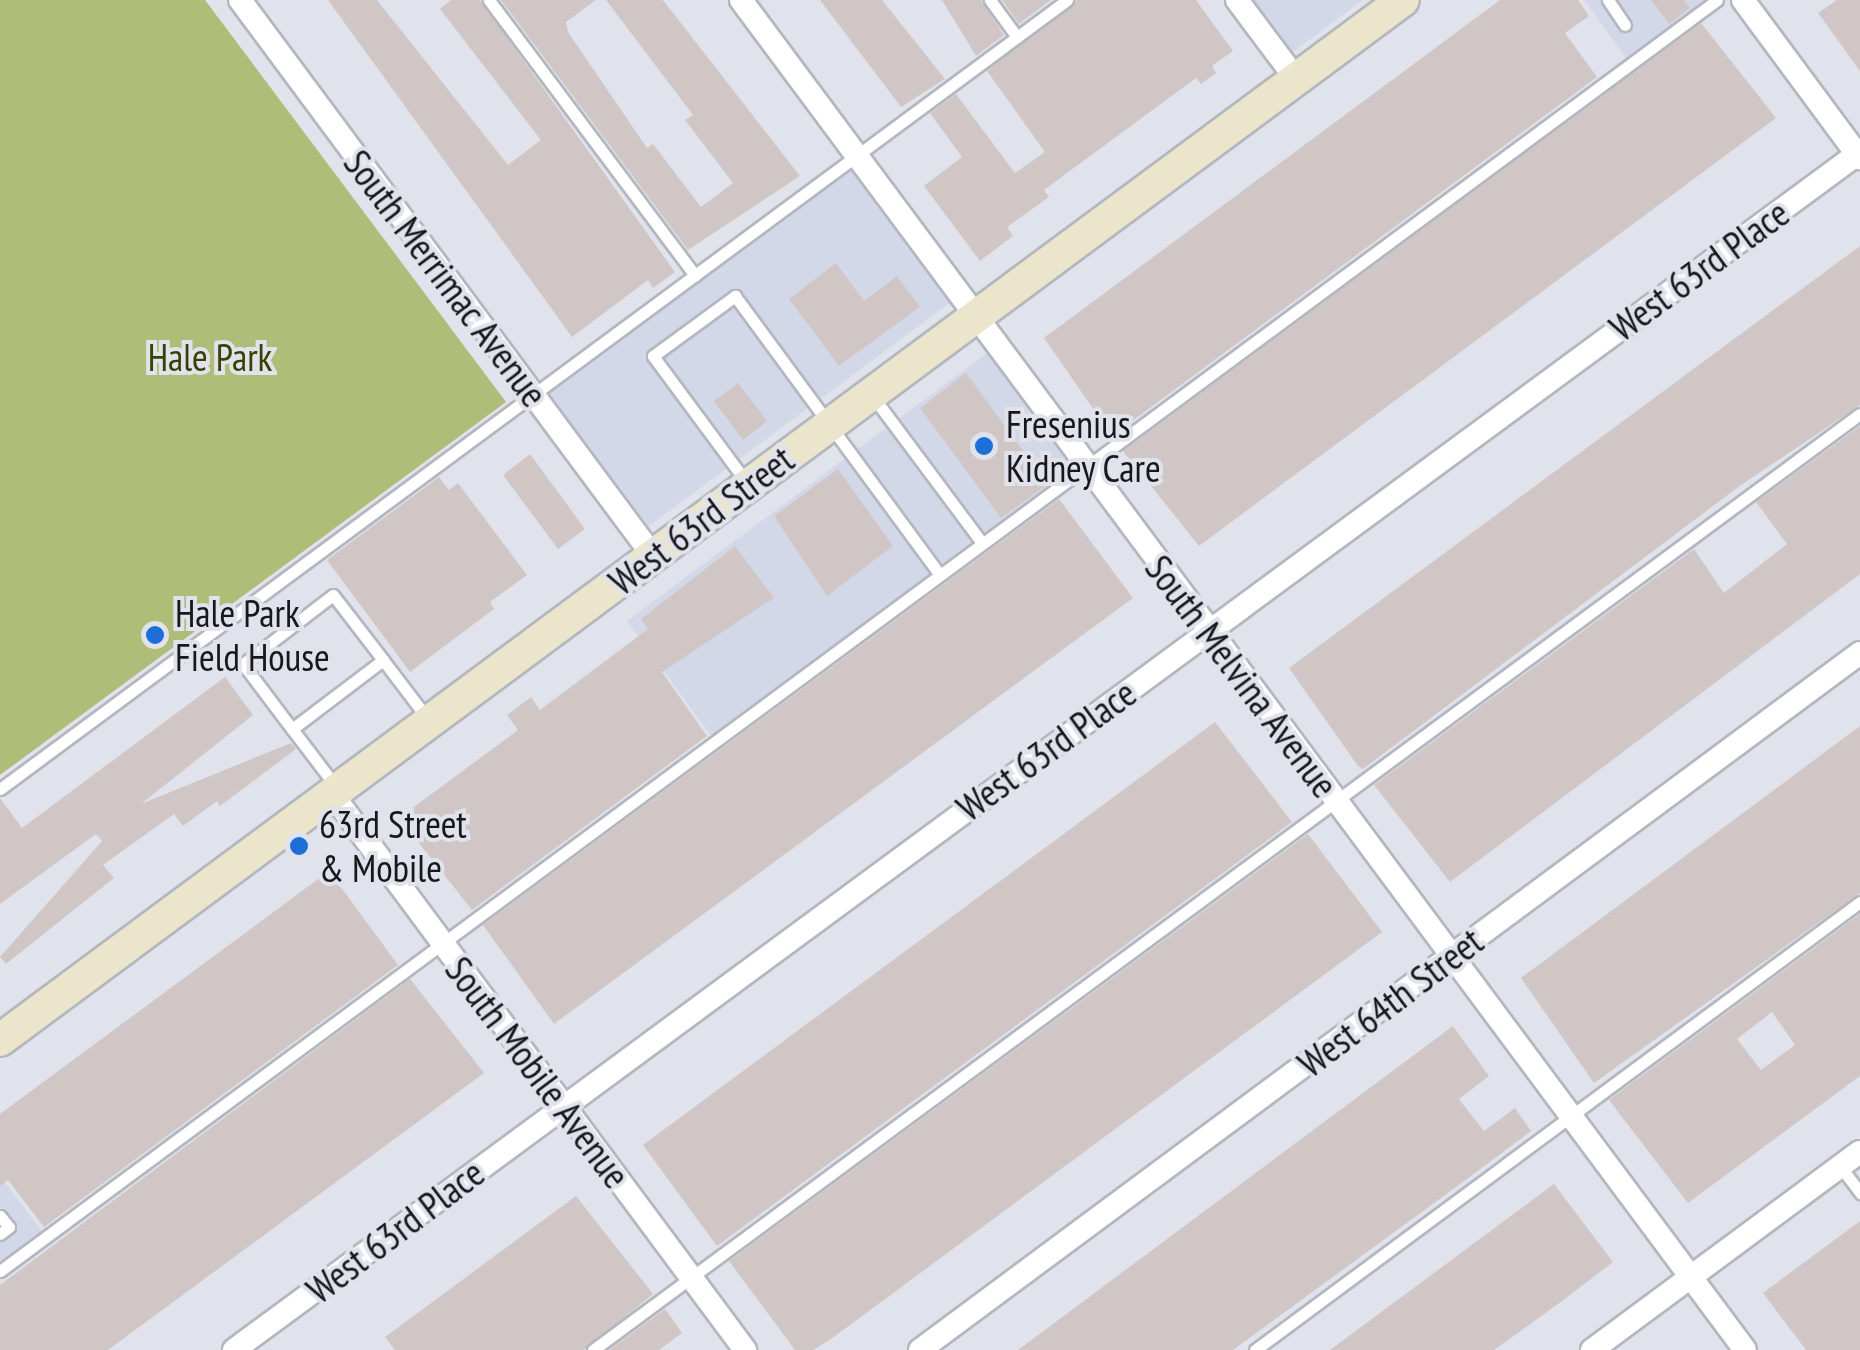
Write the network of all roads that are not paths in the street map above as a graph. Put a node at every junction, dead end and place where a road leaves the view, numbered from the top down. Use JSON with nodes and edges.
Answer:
{"nodes":[{"id":1,"x":240,"y":0,"type":"edge"},
{"id":2,"x":490,"y":0,"type":"edge"},
{"id":3,"x":742,"y":0,"type":"edge"},
{"id":4,"x":990,"y":0,"type":"edge"},
{"id":5,"x":1067,"y":0,"type":"edge"},
{"id":6,"x":1237,"y":0,"type":"edge"},
{"id":7,"x":1403,"y":0,"type":"edge"},
{"id":8,"x":1608,"y":0,"type":"edge"},
{"id":9,"x":1717,"y":0,"type":"edge"},
{"id":10,"x":1743,"y":0,"type":"edge"},
{"id":11,"x":1625,"y":25,"type":"dead end"},
{"id":12,"x":1017,"y":36,"type":"junction"},
{"id":13,"x":1296,"y":79,"type":"junction"},
{"id":14,"x":856,"y":154,"type":"junction"},
{"id":15,"x":1859,"y":155,"type":"edge"},
{"id":16,"x":695,"y":275,"type":"junction"},
{"id":17,"x":976,"y":316,"type":"junction"},
{"id":18,"x":533,"y":394,"type":"junction"},
{"id":19,"x":871,"y":394,"type":"junction"},
{"id":20,"x":1860,"y":414,"type":"edge"},
{"id":21,"x":830,"y":425,"type":"junction"},
{"id":22,"x":1087,"y":467,"type":"junction"},
{"id":23,"x":749,"y":484,"type":"junction"},
{"id":24,"x":982,"y":544,"type":"junction"},
{"id":25,"x":653,"y":556,"type":"junction"},
{"id":26,"x":940,"y":576,"type":"junction"},
{"id":27,"x":1208,"y":630,"type":"junction"},
{"id":28,"x":1860,"y":653,"type":"edge"},
{"id":29,"x":383,"y":660,"type":"junction"},
{"id":30,"x":430,"y":721,"type":"junction"},
{"id":31,"x":292,"y":729,"type":"junction"},
{"id":32,"x":0,"y":789,"type":"edge"},
{"id":33,"x":335,"y":791,"type":"junction"},
{"id":34,"x":1335,"y":801,"type":"junction"},
{"id":35,"x":1860,"y":902,"type":"edge"},
{"id":36,"x":443,"y":943,"type":"junction"},
{"id":37,"x":1450,"y":956,"type":"junction"},
{"id":38,"x":3,"y":1032,"type":"edge"},
{"id":39,"x":564,"y":1106,"type":"junction"},
{"id":40,"x":1569,"y":1116,"type":"junction"},
{"id":41,"x":1860,"y":1152,"type":"edge"},
{"id":42,"x":1840,"y":1166,"type":"junction"},
{"id":43,"x":1860,"y":1193,"type":"edge"},
{"id":44,"x":0,"y":1216,"type":"edge"},
{"id":45,"x":0,"y":1234,"type":"edge"},
{"id":46,"x":0,"y":1271,"type":"edge"},
{"id":47,"x":1691,"y":1276,"type":"junction"},
{"id":48,"x":691,"y":1277,"type":"junction"},
{"id":49,"x":234,"y":1350,"type":"edge"},
{"id":50,"x":593,"y":1350,"type":"edge"},
{"id":51,"x":745,"y":1350,"type":"edge"},
{"id":52,"x":920,"y":1350,"type":"edge"},
{"id":53,"x":1255,"y":1350,"type":"edge"},
{"id":54,"x":1592,"y":1350,"type":"edge"},
{"id":55,"x":1745,"y":1350,"type":"edge"}],
"edges":[{"from":1,"to":18,"type":"street","name":"South Merrimac Avenue"},
{"from":2,"to":16,"type":"lane"},
{"from":3,"to":14,"type":"street","name":"South Melvina Avenue"},
{"from":4,"to":12,"type":"lane"},
{"from":5,"to":12,"type":"lane"},
{"from":6,"to":13,"type":"street"},
{"from":7,"to":13,"type":"main road","name":"West 63rd Street"},
{"from":8,"to":11,"type":"lane"},
{"from":9,"to":22,"type":"lane"},
{"from":10,"to":15,"type":"street"},
{"from":12,"to":14,"type":"lane"},
{"from":13,"to":17,"type":"main road","name":"West 63rd Street"},
{"from":14,"to":16,"type":"lane"},
{"from":14,"to":17,"type":"street","name":"South Melvina Avenue"},
{"from":15,"to":27,"type":"street","name":"West 63rd Place"},
{"from":16,"to":18,"type":"lane"},
{"from":17,"to":19,"type":"main road","name":"West 63rd Street"},
{"from":17,"to":22,"type":"street","name":"South Melvina Avenue"},
{"from":18,"to":25,"type":"street","name":"South Merrimac Avenue"},
{"from":18,"to":32,"type":"lane"},
{"from":19,"to":21,"type":"main road","name":"West 63rd Street"},
{"from":19,"to":24,"type":"lane"},
{"from":20,"to":34,"type":"lane"},
{"from":21,"to":23,"type":"main road","name":"West 63rd Street"},
{"from":21,"to":23,"type":"lane"},
{"from":21,"to":26,"type":"lane"},
{"from":22,"to":24,"type":"lane"},
{"from":22,"to":27,"type":"street","name":"South Melvina Avenue"},
{"from":23,"to":25,"type":"main road","name":"West 63rd Street"},
{"from":24,"to":26,"type":"lane"},
{"from":25,"to":30,"type":"main road","name":"West 63rd Street"},
{"from":26,"to":36,"type":"lane"},
{"from":27,"to":34,"type":"street","name":"South Melvina Avenue"},
{"from":27,"to":39,"type":"street","name":"West 63rd Place"},
{"from":28,"to":37,"type":"street","name":"West 64th Street"},
{"from":29,"to":30,"type":"lane"},
{"from":29,"to":31,"type":"lane"},
{"from":29,"to":31,"type":"lane"},
{"from":30,"to":33,"type":"main road","name":"West 63rd Street"},
{"from":31,"to":33,"type":"lane"},
{"from":33,"to":36,"type":"street","name":"South Mobile Avenue"},
{"from":33,"to":38,"type":"main road","name":"West 63rd Street"},
{"from":34,"to":37,"type":"street","name":"South Melvina Avenue"},
{"from":34,"to":48,"type":"lane"},
{"from":35,"to":40,"type":"lane"},
{"from":36,"to":39,"type":"street","name":"South Mobile Avenue"},
{"from":36,"to":46,"type":"lane"},
{"from":37,"to":40,"type":"street","name":"South Melvina Avenue"},
{"from":37,"to":52,"type":"street","name":"West 64th Street"},
{"from":39,"to":48,"type":"street","name":"South Mobile Avenue"},
{"from":39,"to":49,"type":"street","name":"West 63rd Place"},
{"from":40,"to":47,"type":"street","name":"South Melvina Avenue"},
{"from":40,"to":53,"type":"lane"},
{"from":41,"to":42,"type":"street"},
{"from":42,"to":43,"type":"lane"},
{"from":42,"to":47,"type":"street"},
{"from":44,"to":45,"type":"lane"},
{"from":47,"to":54,"type":"street"},
{"from":47,"to":55,"type":"street","name":"South Melvina Avenue"},
{"from":48,"to":50,"type":"lane"},
{"from":48,"to":51,"type":"street","name":"South Mobile Avenue"}]}
